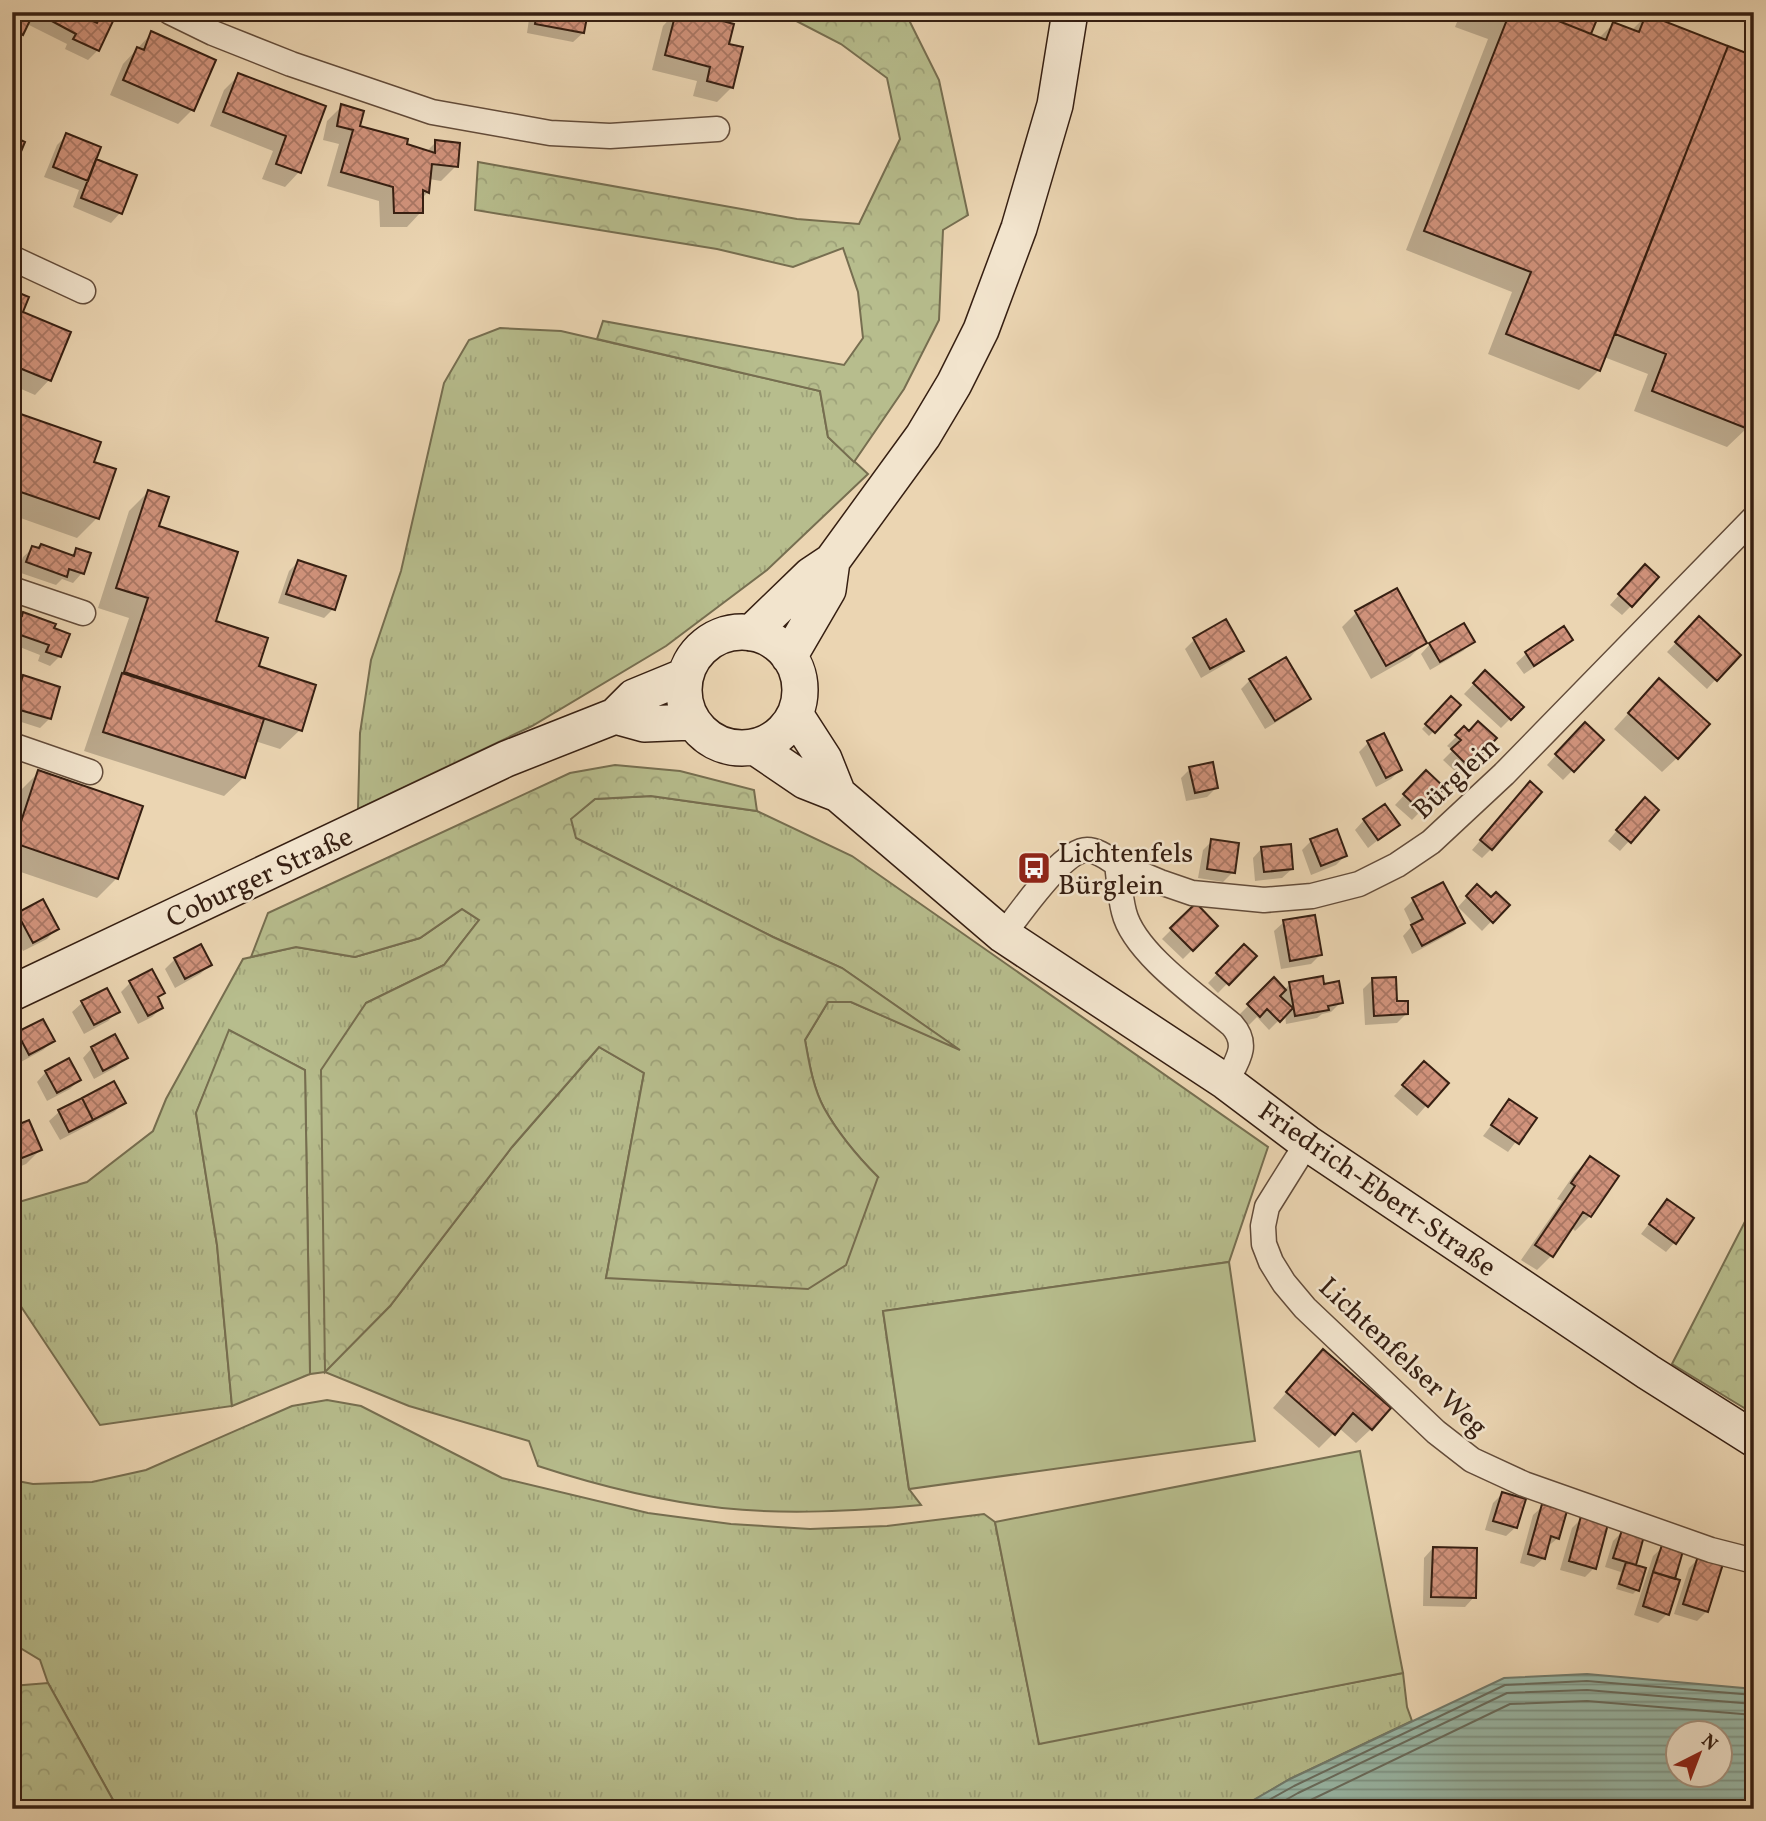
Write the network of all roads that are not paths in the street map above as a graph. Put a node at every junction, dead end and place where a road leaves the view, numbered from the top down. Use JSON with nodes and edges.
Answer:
{"nodes":[{"id":1,"x":170,"y":12,"type":"edge"},
{"id":2,"x":1070,"y":12,"type":"edge"},
{"id":3,"x":717,"y":129,"type":"dead end"},
{"id":4,"x":12,"y":258,"type":"edge"},
{"id":5,"x":83,"y":291,"type":"dead end"},
{"id":6,"x":1754,"y":518,"type":"edge"},
{"id":7,"x":832,"y":561,"type":"junction"},
{"id":8,"x":12,"y":589,"type":"edge"},
{"id":9,"x":83,"y":613,"type":"dead end"},
{"id":10,"x":751,"y":633,"type":"junction"},
{"id":11,"x":789,"y":657,"type":"junction"},
{"id":12,"x":687,"y":671,"type":"junction"},
{"id":13,"x":795,"y":715,"type":"junction"},
{"id":14,"x":615,"y":716,"type":"junction"},
{"id":15,"x":693,"y":722,"type":"junction"},
{"id":16,"x":12,"y":745,"type":"edge"},
{"id":17,"x":755,"y":747,"type":"junction"},
{"id":18,"x":90,"y":772,"type":"dead end"},
{"id":19,"x":838,"y":794,"type":"junction"},
{"id":20,"x":1117,"y":864,"type":"junction"},
{"id":21,"x":1003,"y":935,"type":"junction"},
{"id":22,"x":12,"y":993,"type":"edge"},
{"id":23,"x":1226,"y":1082,"type":"junction"},
{"id":24,"x":1307,"y":1143,"type":"junction"},
{"id":25,"x":1754,"y":1439,"type":"edge"},
{"id":26,"x":1754,"y":1561,"type":"edge"}],
"edges":[{"from":1,"to":3,"type":"street"},
{"from":2,"to":7,"type":"street"},
{"from":4,"to":5,"type":"street"},
{"from":6,"to":20,"type":"street","name":"Bürglein"},
{"from":7,"to":10,"type":"street"},
{"from":7,"to":11,"type":"street"},
{"from":8,"to":9,"type":"street"},
{"from":10,"to":11,"type":"street"},
{"from":10,"to":12,"type":"street"},
{"from":11,"to":13,"type":"street"},
{"from":12,"to":14,"type":"street","name":"Coburger Straße"},
{"from":12,"to":15,"type":"street"},
{"from":13,"to":17,"type":"street"},
{"from":13,"to":19,"type":"street"},
{"from":14,"to":15,"type":"street"},
{"from":14,"to":22,"type":"street","name":"Coburger Straße"},
{"from":15,"to":17,"type":"street"},
{"from":16,"to":18,"type":"street"},
{"from":17,"to":19,"type":"street"},
{"from":19,"to":21,"type":"street","name":"Friedrich-Ebert-Straße"},
{"from":20,"to":21,"type":"street","name":"Bürglein"},
{"from":20,"to":23,"type":"street"},
{"from":21,"to":23,"type":"street","name":"Friedrich-Ebert-Straße"},
{"from":23,"to":24,"type":"street","name":"Friedrich-Ebert-Straße"},
{"from":24,"to":25,"type":"street","name":"Friedrich-Ebert-Straße"},
{"from":24,"to":26,"type":"street","name":"Lichtenfelser Weg"}]}
